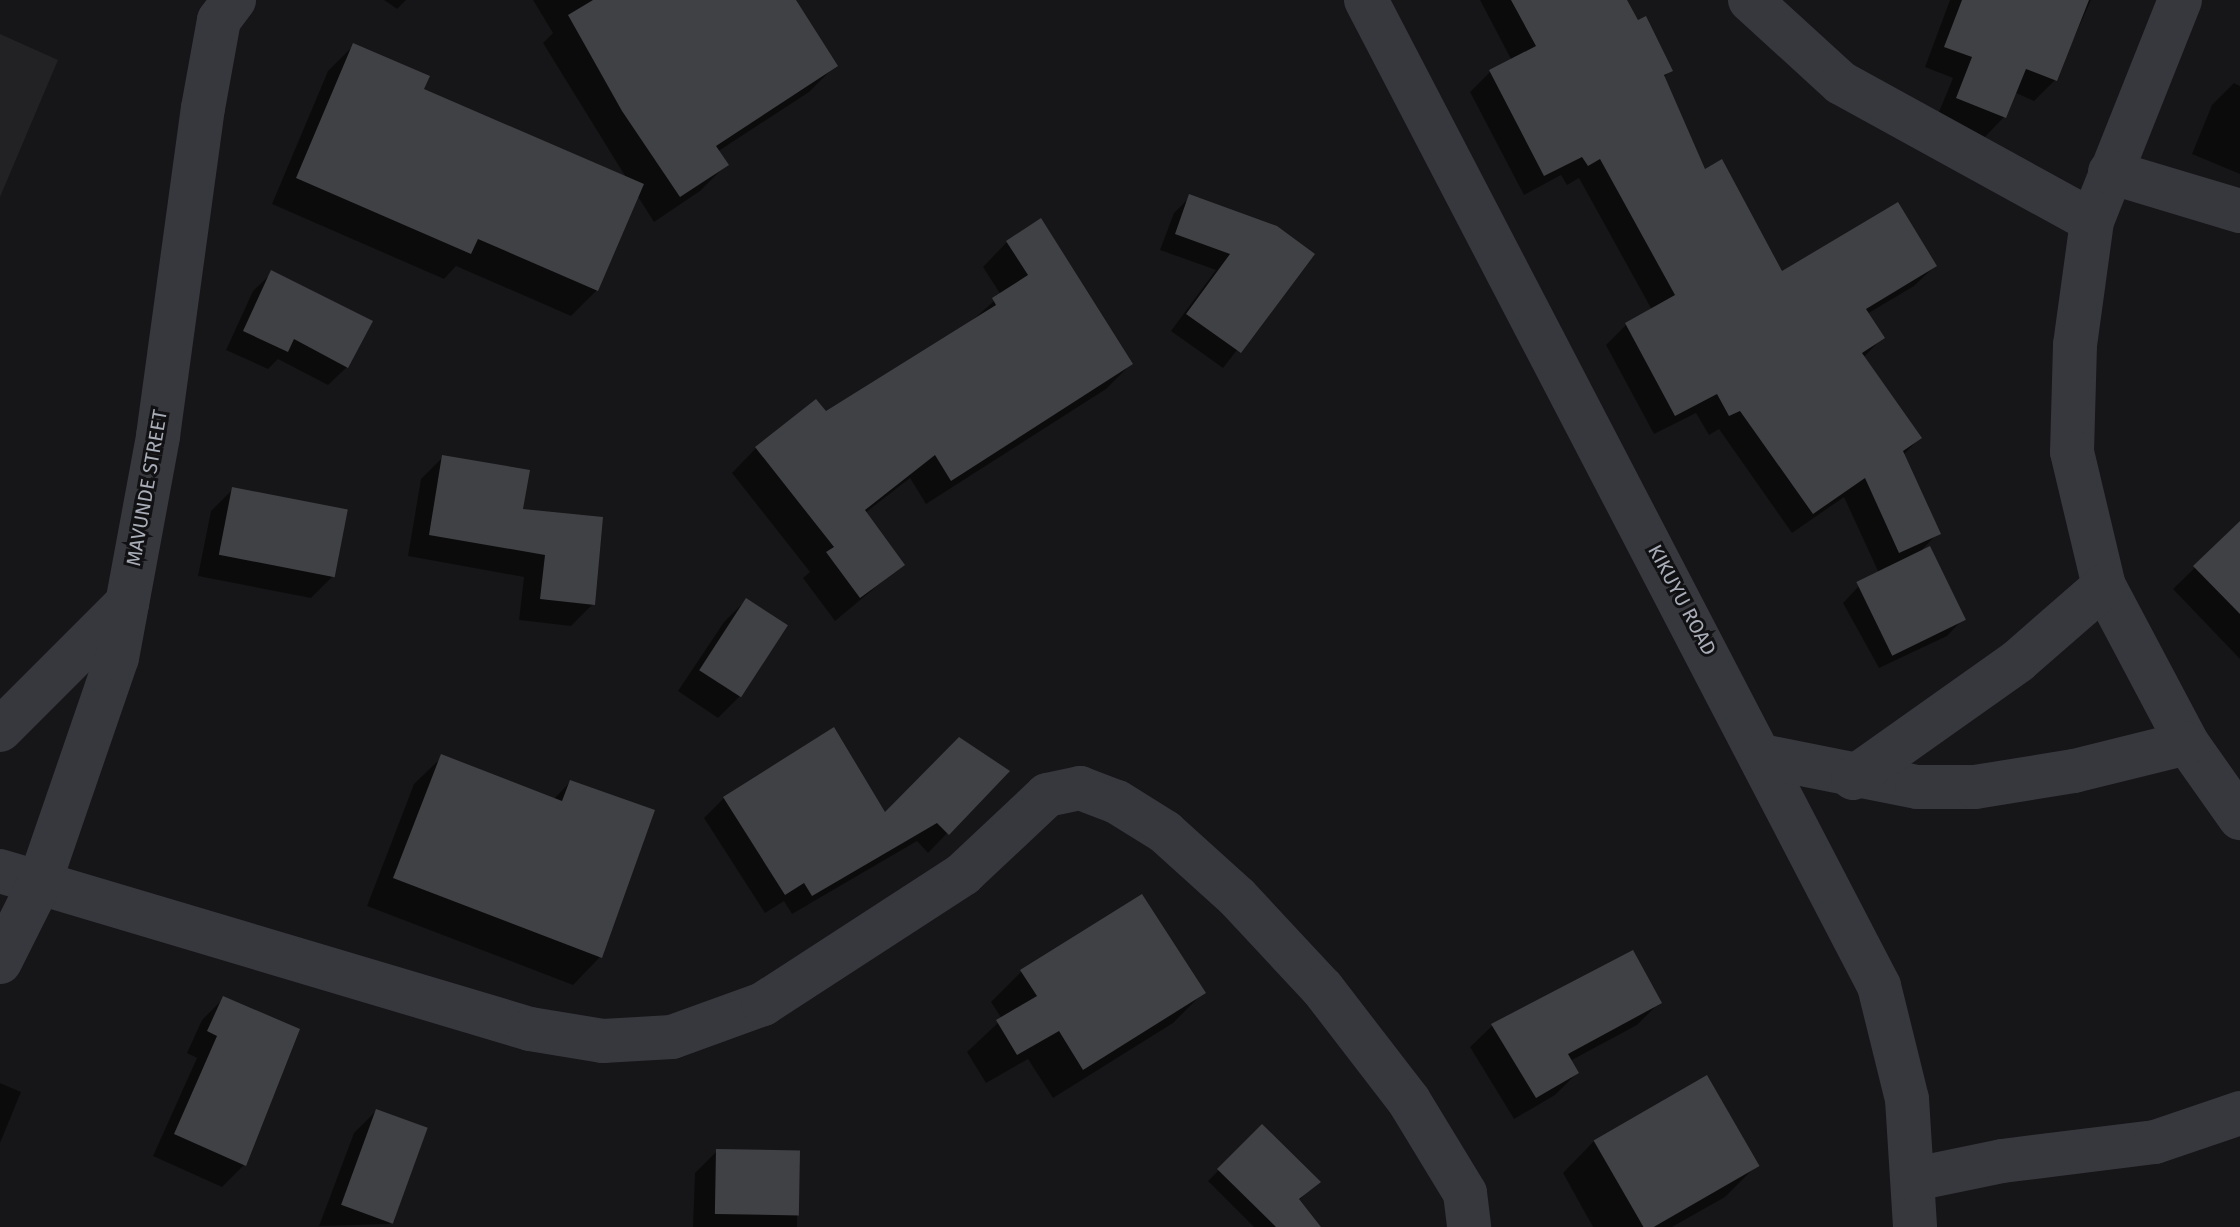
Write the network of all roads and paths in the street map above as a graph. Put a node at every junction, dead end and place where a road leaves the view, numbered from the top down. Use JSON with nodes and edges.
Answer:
{"nodes":[{"id":1,"x":1366,"y":0,"type":"edge"},
{"id":2,"x":1750,"y":0,"type":"edge"},
{"id":3,"x":2180,"y":0,"type":"edge"},
{"id":4,"x":222,"y":7,"type":"edge"},
{"id":5,"x":2110,"y":172,"type":"junction"},
{"id":6,"x":2240,"y":211,"type":"edge"},
{"id":7,"x":2092,"y":221,"type":"junction"},
{"id":8,"x":2104,"y":586,"type":"junction"},
{"id":9,"x":127,"y":603,"type":"junction"},
{"id":10,"x":0,"y":730,"type":"edge"},
{"id":11,"x":2187,"y":743,"type":"junction"},
{"id":12,"x":1762,"y":756,"type":"junction"},
{"id":13,"x":1853,"y":778,"type":"junction"},
{"id":14,"x":2240,"y":818,"type":"edge"},
{"id":15,"x":20,"y":877,"type":"edge"},
{"id":16,"x":0,"y":962,"type":"edge"},
{"id":17,"x":2240,"y":1113,"type":"edge"},
{"id":18,"x":1915,"y":1179,"type":"junction"},
{"id":19,"x":1469,"y":1227,"type":"edge"},
{"id":20,"x":1915,"y":1227,"type":"edge"}],
"edges":[{"from":1,"to":12,"type":"street","name":"KIKUYU ROAD"},
{"from":2,"to":7,"type":"street"},
{"from":3,"to":5,"type":"street"},
{"from":4,"to":9,"type":"street","name":"MAVUNDE STREET"},
{"from":5,"to":6,"type":"street"},
{"from":5,"to":7,"type":"street"},
{"from":7,"to":8,"type":"street"},
{"from":8,"to":11,"type":"street"},
{"from":8,"to":13,"type":"street"},
{"from":9,"to":10,"type":"street"},
{"from":9,"to":15,"type":"street","name":"MAVUNDE STREET"},
{"from":11,"to":13,"type":"street"},
{"from":11,"to":14,"type":"street"},
{"from":12,"to":13,"type":"street"},
{"from":12,"to":18,"type":"street","name":"KIKUYU ROAD"},
{"from":15,"to":16,"type":"street","name":"MAVUNDE STREET"},
{"from":15,"to":19,"type":"street"},
{"from":17,"to":18,"type":"street"},
{"from":18,"to":20,"type":"street","name":"KIKUYU ROAD"}]}
